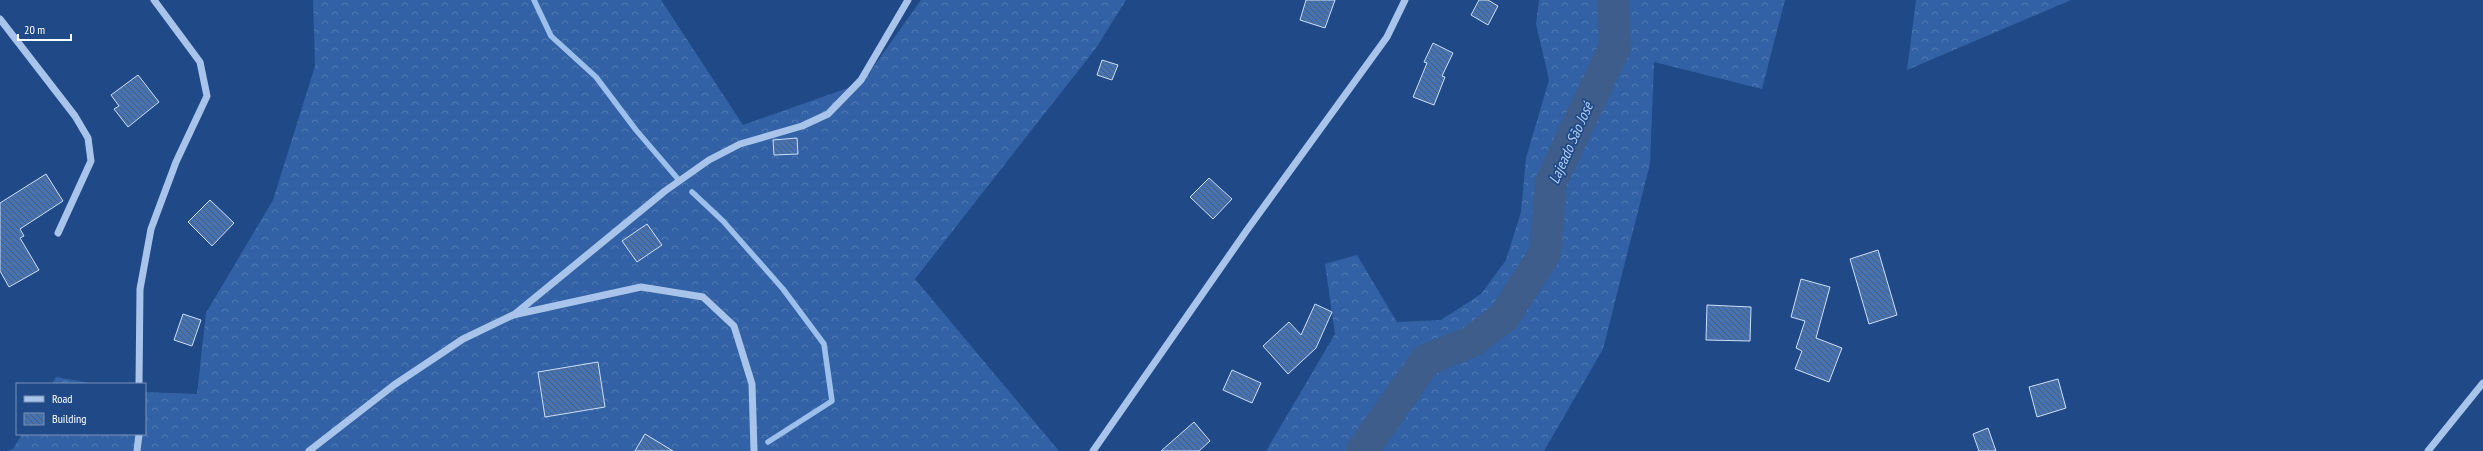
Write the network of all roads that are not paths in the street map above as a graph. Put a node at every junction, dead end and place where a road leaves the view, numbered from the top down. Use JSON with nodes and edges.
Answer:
{"nodes":[{"id":1,"x":154,"y":0,"type":"edge"},
{"id":2,"x":908,"y":0,"type":"edge"},
{"id":3,"x":1405,"y":0,"type":"edge"},
{"id":4,"x":0,"y":19,"type":"edge"},
{"id":5,"x":58,"y":234,"type":"dead end"},
{"id":6,"x":513,"y":315,"type":"junction"},
{"id":7,"x":139,"y":383,"type":"edge"},
{"id":8,"x":2483,"y":383,"type":"edge"},
{"id":9,"x":139,"y":435,"type":"edge"},
{"id":10,"x":137,"y":451,"type":"edge"},
{"id":11,"x":309,"y":451,"type":"edge"},
{"id":12,"x":754,"y":451,"type":"edge"},
{"id":13,"x":1093,"y":451,"type":"edge"},
{"id":14,"x":2428,"y":451,"type":"edge"}],
"edges":[{"from":1,"to":7,"type":"street"},
{"from":2,"to":6,"type":"street"},
{"from":3,"to":13,"type":"street"},
{"from":4,"to":5,"type":"street"},
{"from":6,"to":11,"type":"street"},
{"from":6,"to":12,"type":"street"},
{"from":8,"to":14,"type":"street"},
{"from":9,"to":10,"type":"street"}]}
